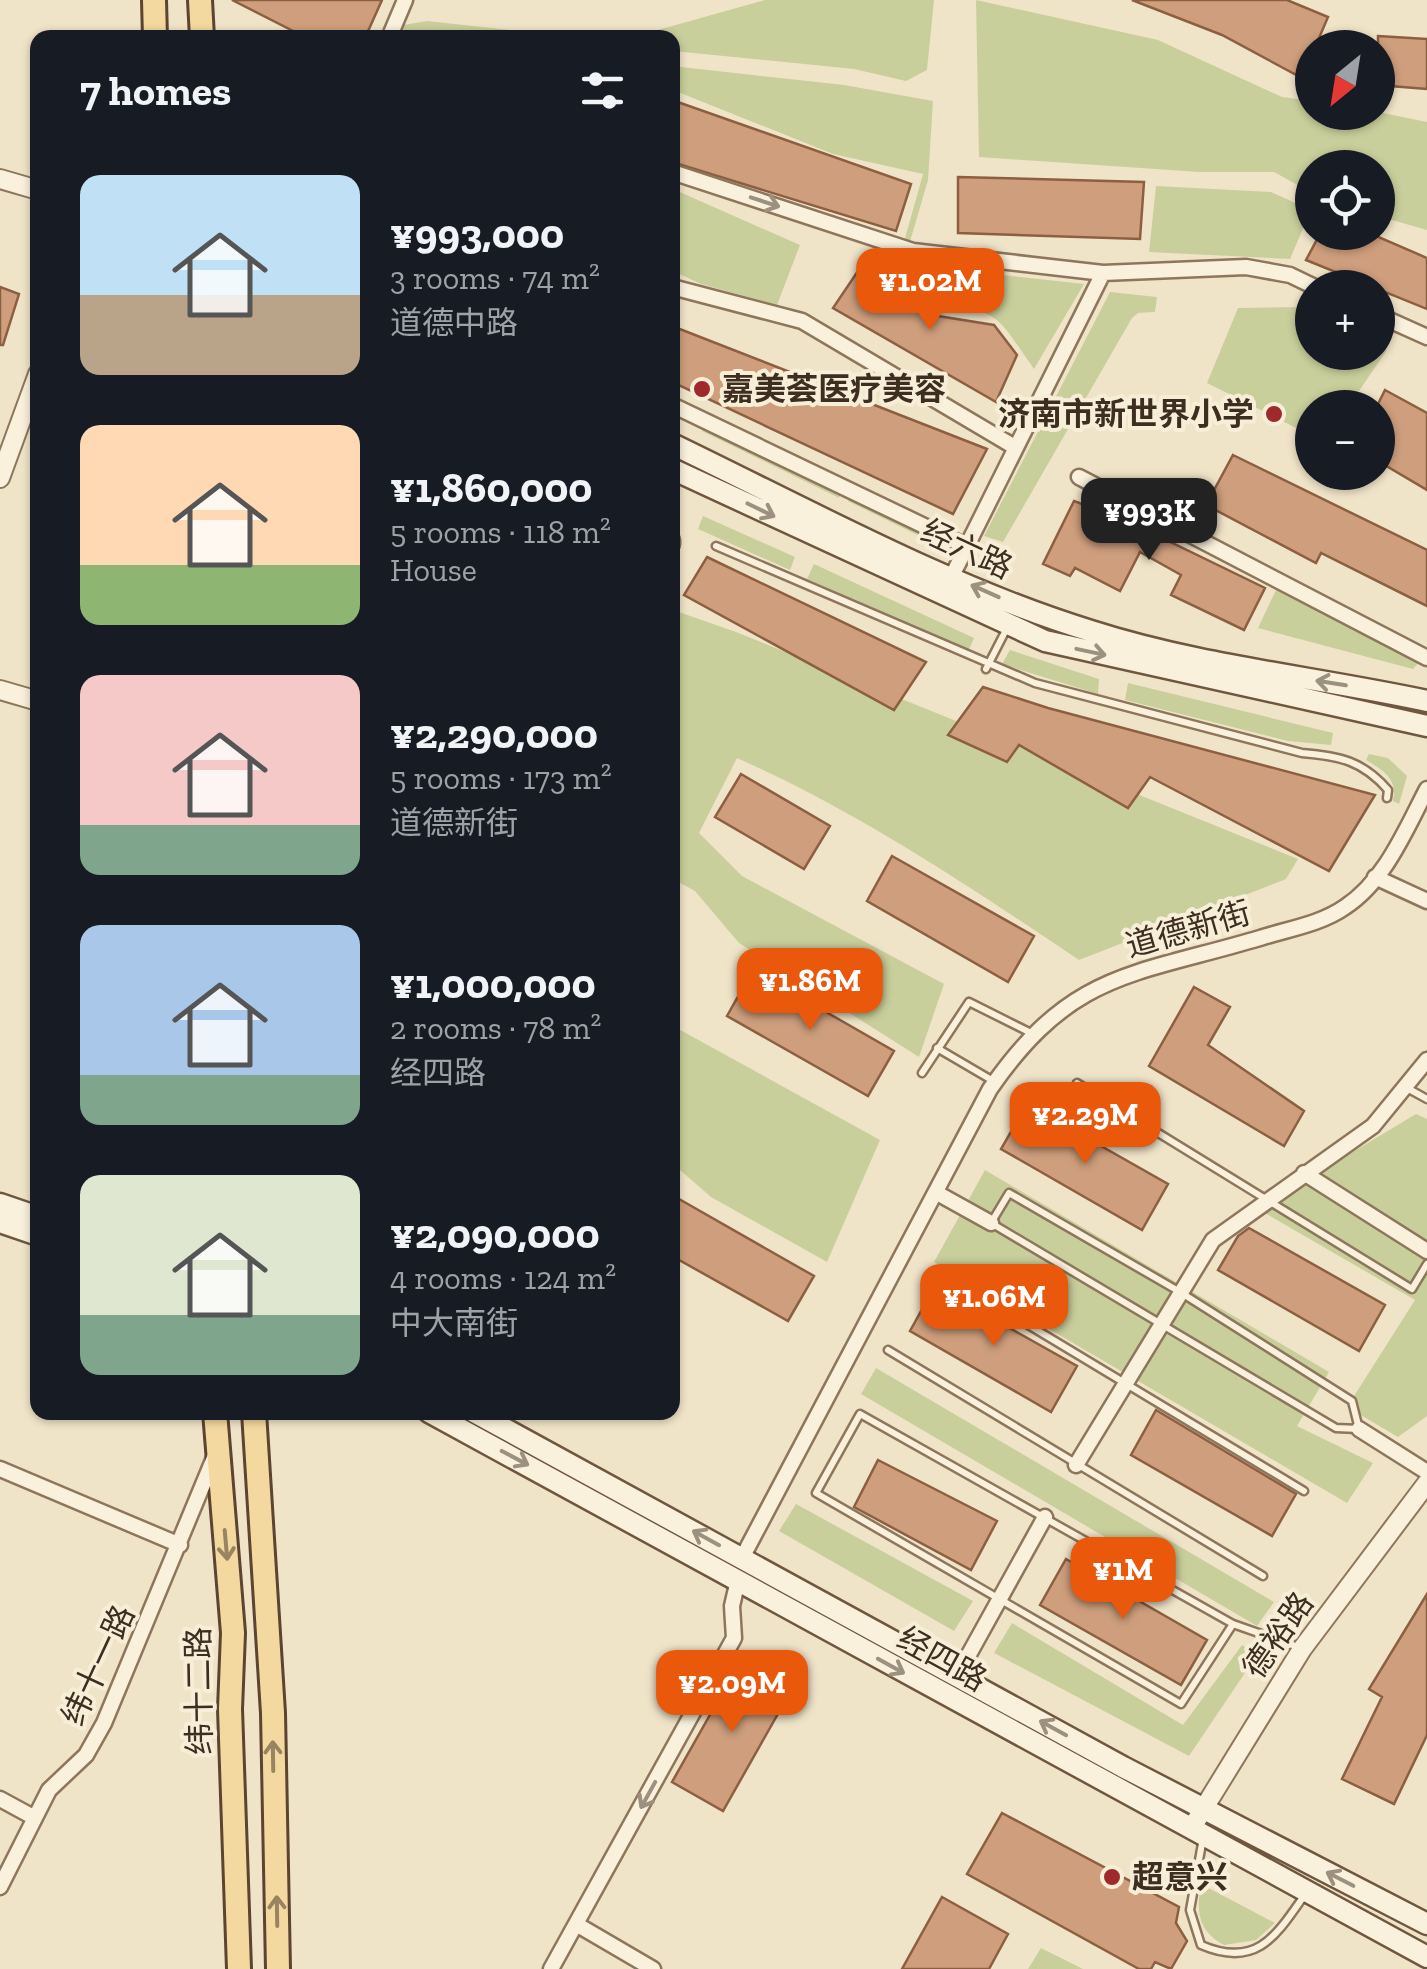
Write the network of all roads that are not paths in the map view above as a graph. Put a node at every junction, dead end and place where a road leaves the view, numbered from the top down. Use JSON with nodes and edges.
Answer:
{"nodes":[{"id":1,"x":154,"y":0,"type":"edge"},
{"id":2,"x":200,"y":0,"type":"edge"},
{"id":3,"x":405,"y":0,"type":"edge"},
{"id":4,"x":155,"y":30,"type":"edge"},
{"id":5,"x":202,"y":30,"type":"edge"},
{"id":6,"x":392,"y":30,"type":"edge"},
{"id":7,"x":680,"y":175,"type":"edge"},
{"id":8,"x":0,"y":179,"type":"edge"},
{"id":9,"x":30,"y":188,"type":"edge"},
{"id":10,"x":1103,"y":273,"type":"junction"},
{"id":11,"x":1295,"y":278,"type":"edge"},
{"id":12,"x":680,"y":289,"type":"edge"},
{"id":13,"x":1395,"y":323,"type":"edge"},
{"id":14,"x":1427,"y":337,"type":"edge"},
{"id":15,"x":30,"y":396,"type":"edge"},
{"id":16,"x":680,"y":408,"type":"edge"},
{"id":17,"x":1013,"y":446,"type":"junction"},
{"id":18,"x":680,"y":448,"type":"edge"},
{"id":19,"x":680,"y":473,"type":"edge"},
{"id":20,"x":1080,"y":476,"type":"dead end"},
{"id":21,"x":0,"y":478,"type":"edge"},
{"id":22,"x":716,"y":546,"type":"dead end"},
{"id":23,"x":966,"y":546,"type":"junction"},
{"id":24,"x":952,"y":576,"type":"junction"},
{"id":25,"x":1008,"y":625,"type":"junction"},
{"id":26,"x":1427,"y":658,"type":"edge"},
{"id":27,"x":987,"y":667,"type":"junction"},
{"id":28,"x":0,"y":690,"type":"edge"},
{"id":29,"x":30,"y":698,"type":"edge"},
{"id":30,"x":1427,"y":701,"type":"edge"},
{"id":31,"x":1427,"y":726,"type":"edge"},
{"id":32,"x":1427,"y":788,"type":"edge"},
{"id":33,"x":1387,"y":798,"type":"dead end"},
{"id":34,"x":1375,"y":878,"type":"junction"},
{"id":35,"x":1427,"y":901,"type":"edge"},
{"id":36,"x":1033,"y":1034,"type":"junction"},
{"id":37,"x":936,"y":1048,"type":"junction"},
{"id":38,"x":1427,"y":1060,"type":"edge"},
{"id":39,"x":922,"y":1073,"type":"dead end"},
{"id":40,"x":994,"y":1082,"type":"junction"},
{"id":41,"x":1077,"y":1083,"type":"dead end"},
{"id":42,"x":1408,"y":1088,"type":"junction"},
{"id":43,"x":1427,"y":1099,"type":"edge"},
{"id":44,"x":1304,"y":1172,"type":"junction"},
{"id":45,"x":936,"y":1193,"type":"junction"},
{"id":46,"x":1262,"y":1201,"type":"junction"},
{"id":47,"x":0,"y":1204,"type":"edge"},
{"id":48,"x":30,"y":1214,"type":"edge"},
{"id":49,"x":0,"y":1222,"type":"edge"},
{"id":50,"x":991,"y":1223,"type":"junction"},
{"id":51,"x":30,"y":1232,"type":"edge"},
{"id":52,"x":1427,"y":1252,"type":"edge"},
{"id":53,"x":1427,"y":1264,"type":"edge"},
{"id":54,"x":1180,"y":1292,"type":"junction"},
{"id":55,"x":976,"y":1294,"type":"dead end"},
{"id":56,"x":1161,"y":1322,"type":"junction"},
{"id":57,"x":888,"y":1350,"type":"dead end"},
{"id":58,"x":1124,"y":1384,"type":"junction"},
{"id":59,"x":216,"y":1420,"type":"edge"},
{"id":60,"x":255,"y":1420,"type":"edge"},
{"id":61,"x":443,"y":1420,"type":"edge"},
{"id":62,"x":489,"y":1420,"type":"edge"},
{"id":63,"x":1359,"y":1429,"type":"junction"},
{"id":64,"x":218,"y":1448,"type":"junction"},
{"id":65,"x":1076,"y":1465,"type":"junction"},
{"id":66,"x":0,"y":1469,"type":"edge"},
{"id":67,"x":1427,"y":1472,"type":"edge"},
{"id":68,"x":1427,"y":1483,"type":"edge"},
{"id":69,"x":1304,"y":1491,"type":"dead end"},
{"id":70,"x":1045,"y":1517,"type":"junction"},
{"id":71,"x":180,"y":1545,"type":"junction"},
{"id":72,"x":742,"y":1558,"type":"junction"},
{"id":73,"x":1263,"y":1576,"type":"dead end"},
{"id":74,"x":738,"y":1580,"type":"junction"},
{"id":75,"x":998,"y":1601,"type":"junction"},
{"id":76,"x":1234,"y":1624,"type":"junction"},
{"id":77,"x":1302,"y":1649,"type":"junction"},
{"id":78,"x":957,"y":1676,"type":"junction"},
{"id":79,"x":0,"y":1799,"type":"edge"},
{"id":80,"x":1202,"y":1808,"type":"junction"},
{"id":81,"x":35,"y":1818,"type":"junction"},
{"id":82,"x":1198,"y":1834,"type":"junction"},
{"id":83,"x":0,"y":1887,"type":"edge"},
{"id":84,"x":1306,"y":1892,"type":"junction"},
{"id":85,"x":576,"y":1924,"type":"junction"},
{"id":86,"x":1427,"y":1924,"type":"edge"},
{"id":87,"x":1427,"y":1956,"type":"edge"},
{"id":88,"x":238,"y":1969,"type":"edge"},
{"id":89,"x":278,"y":1969,"type":"edge"},
{"id":90,"x":550,"y":1969,"type":"edge"},
{"id":91,"x":653,"y":1969,"type":"edge"}],
"edges":[{"from":1,"to":4,"type":"main road"},
{"from":2,"to":5,"type":"main road"},
{"from":3,"to":6,"type":"street"},
{"from":7,"to":10,"type":"street","one_way":true},
{"from":8,"to":9,"type":"street"},
{"from":10,"to":11,"type":"street"},
{"from":10,"to":17,"type":"street"},
{"from":12,"to":17,"type":"street"},
{"from":13,"to":14,"type":"street"},
{"from":15,"to":21,"type":"street"},
{"from":16,"to":23,"type":"street"},
{"from":17,"to":23,"type":"street"},
{"from":18,"to":24,"type":"main road","name":"经六路"},
{"from":19,"to":25,"type":"main road","name":"经六路","one_way":true},
{"from":20,"to":26,"type":"street"},
{"from":22,"to":27,"type":"lane"},
{"from":23,"to":24,"type":"street"},
{"from":30,"to":24,"type":"main road","name":"经六路","one_way":true},
{"from":25,"to":27,"type":"lane"},
{"from":25,"to":31,"type":"main road","name":"经六路","one_way":true},
{"from":27,"to":33,"type":"lane"},
{"from":28,"to":29,"type":"street"},
{"from":32,"to":34,"type":"street","name":"道德新街"},
{"from":34,"to":35,"type":"street"},
{"from":34,"to":36,"type":"street","name":"道德新街"},
{"from":36,"to":37,"type":"lane"},
{"from":36,"to":40,"type":"street","name":"道德新街"},
{"from":37,"to":39,"type":"lane"},
{"from":37,"to":40,"type":"lane"},
{"from":38,"to":42,"type":"street"},
{"from":40,"to":45,"type":"street","name":"道德新街"},
{"from":41,"to":46,"type":"lane"},
{"from":42,"to":43,"type":"lane"},
{"from":42,"to":44,"type":"street"},
{"from":44,"to":46,"type":"street"},
{"from":44,"to":52,"type":"street"},
{"from":45,"to":50,"type":"street"},
{"from":45,"to":72,"type":"street","name":"道德新街"},
{"from":46,"to":53,"type":"lane"},
{"from":46,"to":54,"type":"street"},
{"from":47,"to":48,"type":"main road"},
{"from":49,"to":51,"type":"main road"},
{"from":50,"to":54,"type":"lane"},
{"from":50,"to":56,"type":"lane"},
{"from":54,"to":56,"type":"street"},
{"from":54,"to":63,"type":"lane"},
{"from":55,"to":58,"type":"lane"},
{"from":56,"to":58,"type":"street"},
{"from":56,"to":63,"type":"lane"},
{"from":57,"to":65,"type":"lane"},
{"from":58,"to":65,"type":"street"},
{"from":58,"to":69,"type":"lane"},
{"from":59,"to":64,"type":"main road","name":"纬十二路"},
{"from":89,"to":60,"type":"main road","one_way":true},
{"from":61,"to":74,"type":"main road","name":"经四路","one_way":true},
{"from":72,"to":62,"type":"main road","name":"经四路","one_way":true},
{"from":63,"to":67,"type":"street"},
{"from":64,"to":71,"type":"street","name":"纬十一路"},
{"from":64,"to":88,"type":"main road","name":"纬十二路","one_way":true},
{"from":65,"to":73,"type":"lane"},
{"from":66,"to":71,"type":"street"},
{"from":68,"to":77,"type":"street","name":"德裕路"},
{"from":70,"to":75,"type":"street"},
{"from":70,"to":75,"type":"lane"},
{"from":70,"to":76,"type":"lane"},
{"from":71,"to":81,"type":"street","name":"纬十一路"},
{"from":72,"to":78,"type":"main road","name":"经四路"},
{"from":74,"to":82,"type":"main road","name":"经四路","one_way":true},
{"from":74,"to":85,"type":"street","one_way":true},
{"from":75,"to":76,"type":"lane"},
{"from":75,"to":78,"type":"street"},
{"from":76,"to":77,"type":"lane"},
{"from":77,"to":80,"type":"street","name":"德裕路"},
{"from":80,"to":78,"type":"main road","name":"经四路","one_way":true},
{"from":79,"to":81,"type":"street"},
{"from":80,"to":82,"type":"street","name":"德裕路"},
{"from":86,"to":80,"type":"main road","name":"经四路","one_way":true},
{"from":81,"to":83,"type":"street","name":"纬十一路"},
{"from":82,"to":84,"type":"main road","name":"经四路"},
{"from":82,"to":84,"type":"lane"},
{"from":84,"to":87,"type":"main road","name":"经四路"},
{"from":85,"to":90,"type":"street"},
{"from":85,"to":91,"type":"street"}]}
